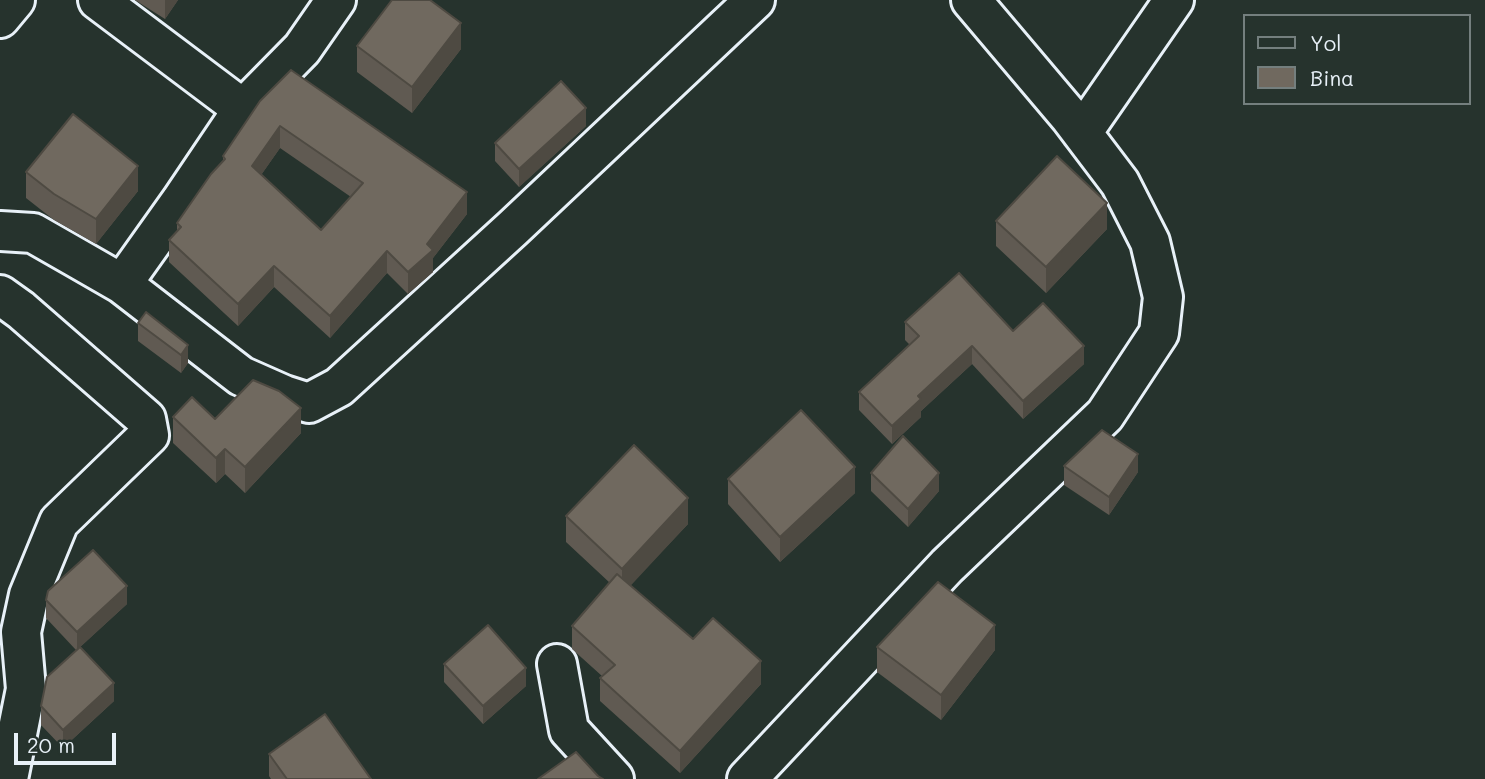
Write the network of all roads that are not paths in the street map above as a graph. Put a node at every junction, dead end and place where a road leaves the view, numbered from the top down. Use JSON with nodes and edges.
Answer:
{"nodes":[{"id":1,"x":15,"y":0,"type":"edge"},
{"id":2,"x":98,"y":0,"type":"edge"},
{"id":3,"x":336,"y":0,"type":"edge"},
{"id":4,"x":755,"y":0,"type":"edge"},
{"id":5,"x":971,"y":0,"type":"edge"},
{"id":6,"x":1174,"y":0,"type":"edge"},
{"id":7,"x":0,"y":18,"type":"edge"},
{"id":8,"x":243,"y":109,"type":"junction"},
{"id":9,"x":1082,"y":133,"type":"junction"},
{"id":10,"x":0,"y":231,"type":"edge"},
{"id":11,"x":122,"y":284,"type":"junction"},
{"id":12,"x":0,"y":295,"type":"edge"},
{"id":13,"x":0,"y":654,"type":"edge"},
{"id":14,"x":557,"y":664,"type":"dead end"},
{"id":15,"x":26,"y":689,"type":"junction"},
{"id":16,"x":8,"y":779,"type":"edge"},
{"id":17,"x":614,"y":779,"type":"edge"},
{"id":18,"x":747,"y":779,"type":"edge"}],
"edges":[{"from":1,"to":7,"type":"street"},
{"from":2,"to":8,"type":"street"},
{"from":3,"to":8,"type":"street"},
{"from":4,"to":11,"type":"street"},
{"from":5,"to":9,"type":"street"},
{"from":6,"to":9,"type":"street"},
{"from":8,"to":11,"type":"street"},
{"from":9,"to":18,"type":"street"},
{"from":10,"to":11,"type":"street"},
{"from":12,"to":15,"type":"street"},
{"from":13,"to":15,"type":"street"},
{"from":14,"to":17,"type":"street"},
{"from":15,"to":16,"type":"street"}]}
